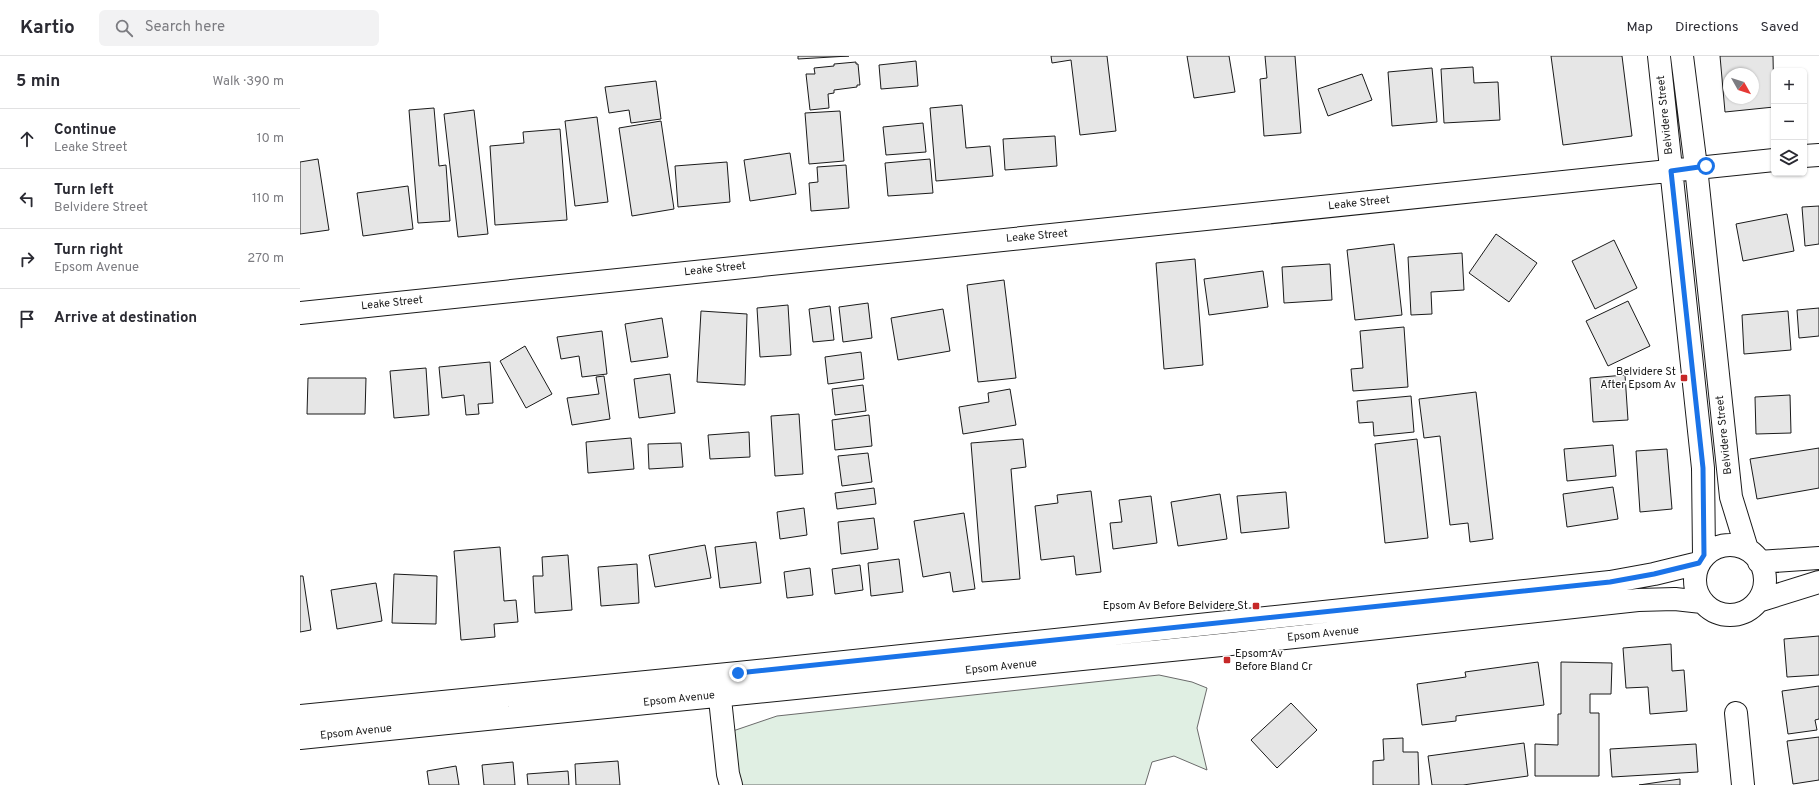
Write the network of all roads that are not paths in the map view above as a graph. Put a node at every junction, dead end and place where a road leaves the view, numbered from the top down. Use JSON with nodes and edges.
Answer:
{"nodes":[{"id":1,"x":1659,"y":56,"type":"edge"},
{"id":2,"x":1682,"y":56,"type":"edge"},
{"id":3,"x":1819,"y":155,"type":"edge"},
{"id":4,"x":1807,"y":156,"type":"edge"},
{"id":5,"x":1771,"y":160,"type":"edge"},
{"id":6,"x":1696,"y":167,"type":"junction"},
{"id":7,"x":1671,"y":171,"type":"junction"},
{"id":8,"x":300,"y":313,"type":"edge"},
{"id":9,"x":1753,"y":555,"type":"junction"},
{"id":10,"x":1819,"y":558,"type":"edge"},
{"id":11,"x":1702,"y":559,"type":"junction"},
{"id":12,"x":1819,"y":582,"type":"edge"},
{"id":13,"x":1758,"y":601,"type":"junction"},
{"id":14,"x":1702,"y":602,"type":"junction"},
{"id":15,"x":718,"y":685,"type":"junction"},
{"id":16,"x":1736,"y":713,"type":"dead end"},
{"id":17,"x":300,"y":716,"type":"edge"},
{"id":18,"x":300,"y":738,"type":"edge"},
{"id":19,"x":732,"y":785,"type":"edge"},
{"id":20,"x":1743,"y":785,"type":"edge"}],
"edges":[{"from":1,"to":7,"type":"street","name":"Belvidere Street"},
{"from":2,"to":6,"type":"street","name":"Belvidere Street"},
{"from":3,"to":4,"type":"street"},
{"from":5,"to":6,"type":"street","name":"Leake Street"},
{"from":6,"to":7,"type":"street","name":"Leake Street"},
{"from":6,"to":9,"type":"street","name":"Belvidere Street"},
{"from":7,"to":8,"type":"street","name":"Leake Street"},
{"from":7,"to":11,"type":"street","name":"Belvidere Street"},
{"from":9,"to":10,"type":"street"},
{"from":9,"to":11,"type":"street"},
{"from":9,"to":13,"type":"street"},
{"from":11,"to":14,"type":"street"},
{"from":11,"to":15,"type":"street","name":"Epsom Avenue"},
{"from":12,"to":13,"type":"street"},
{"from":13,"to":14,"type":"street"},
{"from":14,"to":15,"type":"street","name":"Epsom Avenue"},
{"from":15,"to":17,"type":"street","name":"Epsom Avenue"},
{"from":15,"to":18,"type":"street","name":"Epsom Avenue"},
{"from":15,"to":19,"type":"street"},
{"from":16,"to":20,"type":"street"}]}
